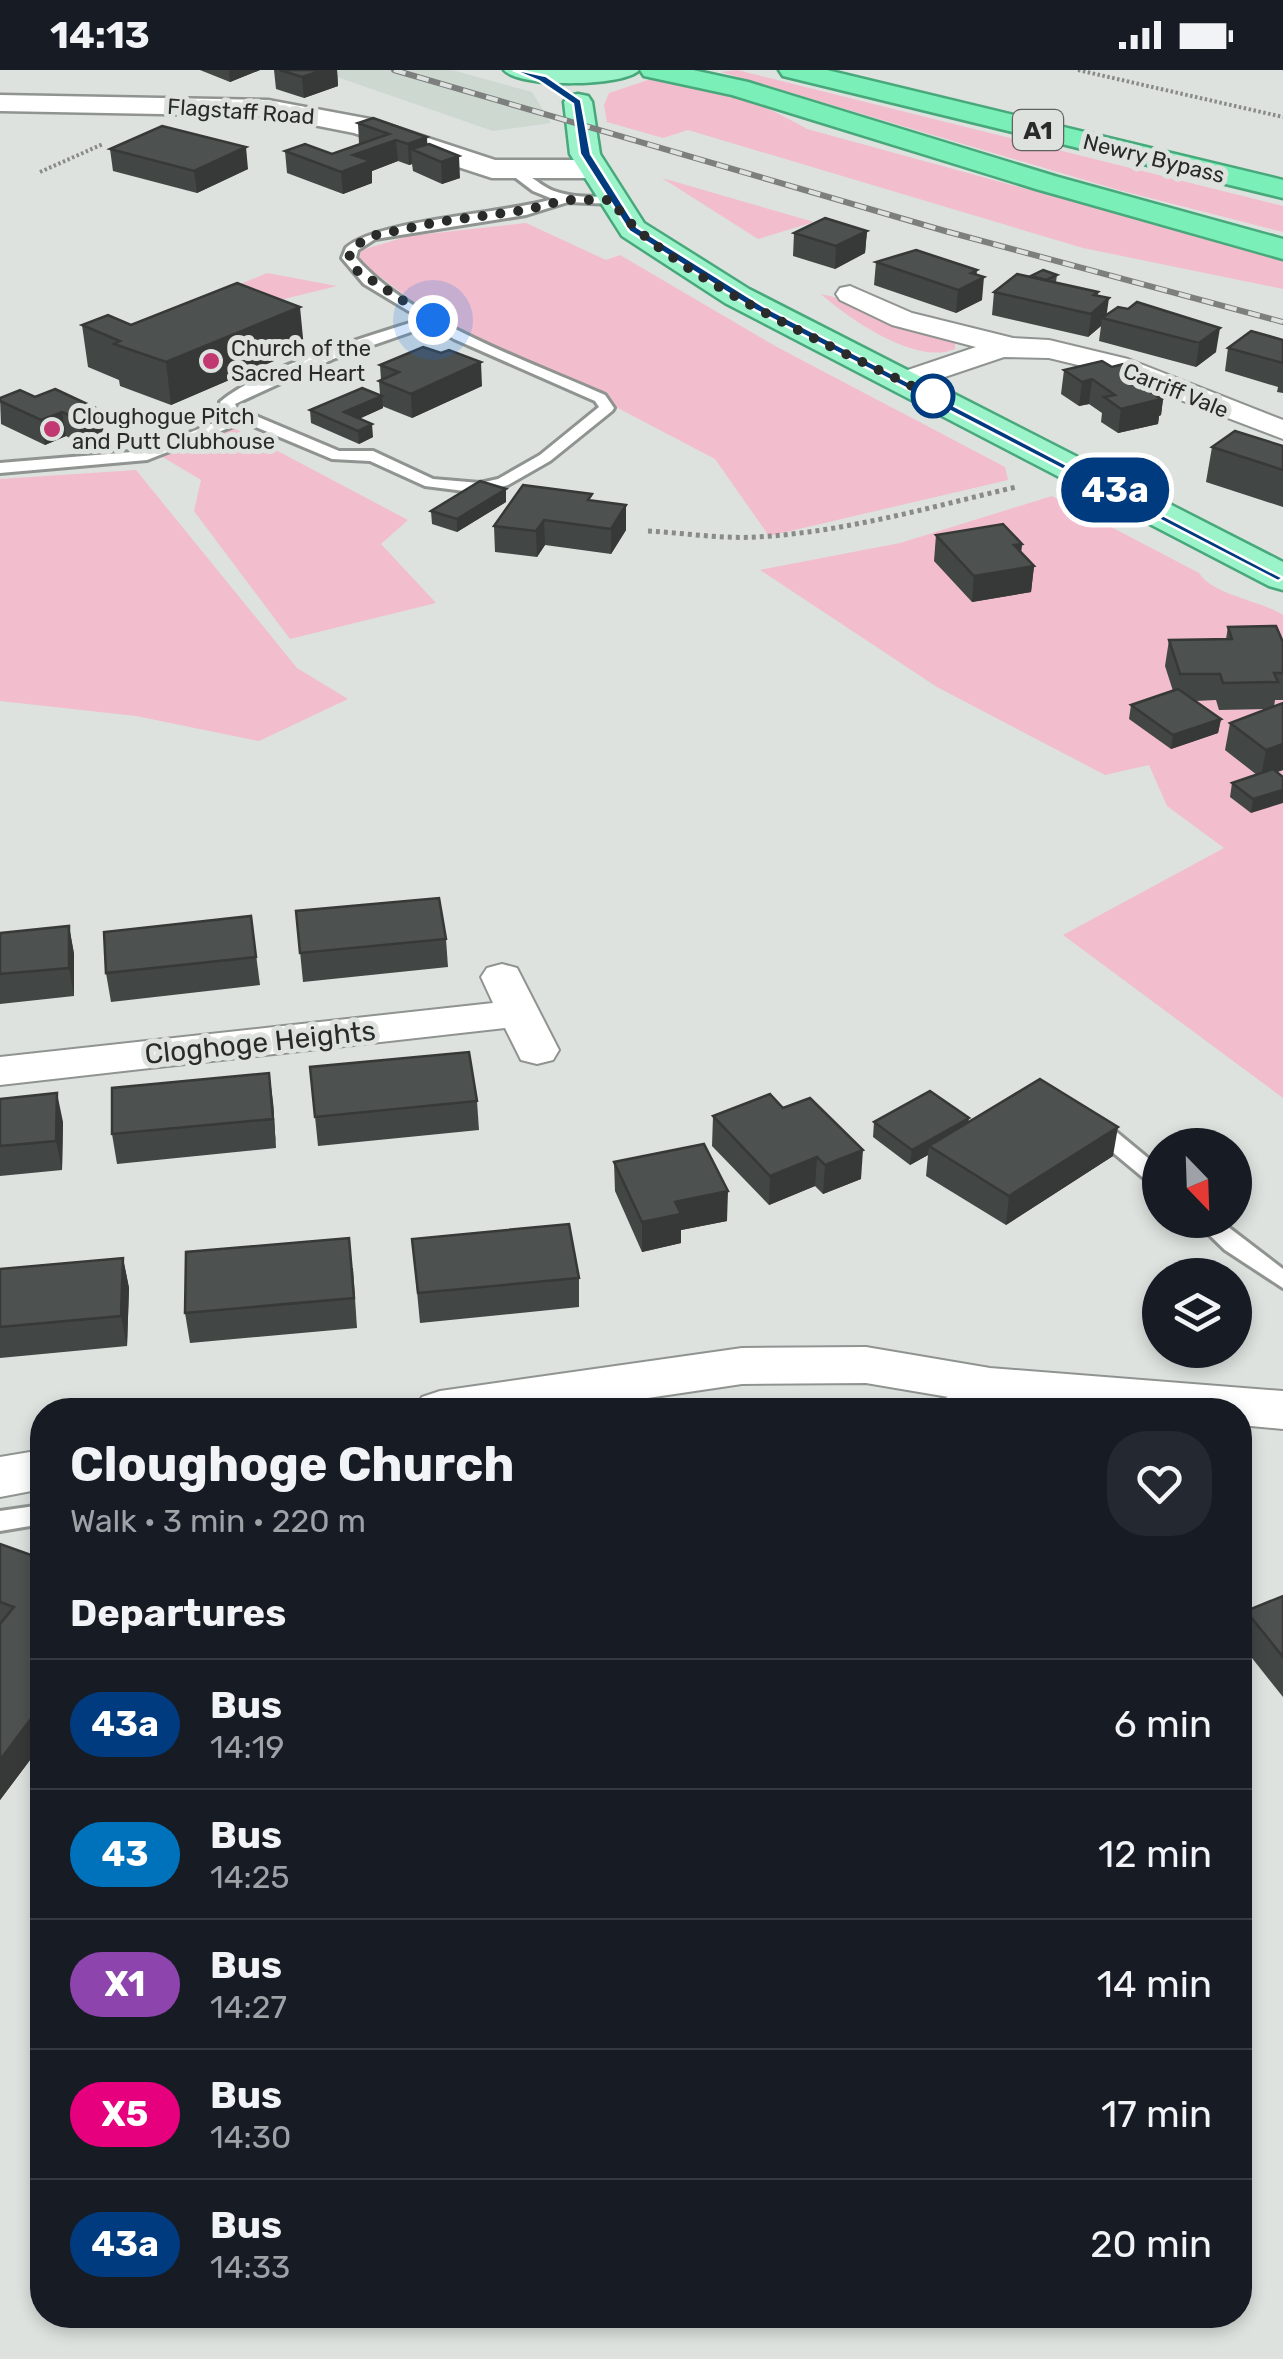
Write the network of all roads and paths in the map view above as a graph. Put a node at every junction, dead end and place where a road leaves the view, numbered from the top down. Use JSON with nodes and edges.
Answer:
{"nodes":[{"id":1,"x":622,"y":70,"type":"edge"},
{"id":2,"x":654,"y":70,"type":"edge"},
{"id":3,"x":792,"y":70,"type":"edge"},
{"id":4,"x":889,"y":70,"type":"edge"},
{"id":5,"x":1078,"y":70,"type":"edge"},
{"id":6,"x":521,"y":71,"type":"edge"},
{"id":7,"x":578,"y":102,"type":"junction"},
{"id":8,"x":0,"y":103,"type":"edge"},
{"id":9,"x":1283,"y":117,"type":"edge"},
{"id":10,"x":1283,"y":166,"type":"edge"},
{"id":11,"x":593,"y":168,"type":"junction"},
{"id":12,"x":516,"y":172,"type":"junction"},
{"id":13,"x":1283,"y":189,"type":"edge"},
{"id":14,"x":565,"y":200,"type":"junction"},
{"id":15,"x":612,"y":200,"type":"junction"},
{"id":16,"x":1283,"y":248,"type":"edge"},
{"id":17,"x":850,"y":294,"type":"dead end"},
{"id":18,"x":433,"y":320,"type":"junction"},
{"id":19,"x":1009,"y":346,"type":"junction"},
{"id":20,"x":904,"y":382,"type":"junction"},
{"id":21,"x":244,"y":417,"type":"junction"},
{"id":22,"x":1283,"y":430,"type":"edge"},
{"id":23,"x":0,"y":468,"type":"edge"},
{"id":24,"x":1074,"y":468,"type":"junction"},
{"id":25,"x":648,"y":530,"type":"dead end"},
{"id":26,"x":1283,"y":578,"type":"edge"},
{"id":27,"x":520,"y":1014,"type":"dead end"},
{"id":28,"x":0,"y":1071,"type":"edge"},
{"id":29,"x":1072,"y":1107,"type":"edge"},
{"id":30,"x":1142,"y":1165,"type":"edge"},
{"id":31,"x":1228,"y":1238,"type":"edge"},
{"id":32,"x":1283,"y":1280,"type":"edge"},
{"id":33,"x":990,"y":1386,"type":"junction"},
{"id":34,"x":522,"y":1398,"type":"edge"},
{"id":35,"x":966,"y":1398,"type":"edge"},
{"id":36,"x":1136,"y":1398,"type":"edge"},
{"id":37,"x":1252,"y":1407,"type":"edge"},
{"id":38,"x":1283,"y":1410,"type":"edge"},
{"id":39,"x":30,"y":1472,"type":"edge"},
{"id":40,"x":0,"y":1477,"type":"edge"},
{"id":41,"x":30,"y":1517,"type":"edge"},
{"id":42,"x":0,"y":1521,"type":"edge"}],
"edges":[{"from":1,"to":6,"type":"main road"},
{"from":1,"to":7,"type":"main road"},
{"from":2,"to":16,"type":"highway"},
{"from":3,"to":13,"type":"highway","name":"Newry Bypass","number":"A1"},
{"from":4,"to":10,"type":"highway","name":"Newry Bypass","number":"A1"},
{"from":5,"to":9,"type":"path"},
{"from":6,"to":7,"type":"main road"},
{"from":7,"to":11,"type":"main road"},
{"from":8,"to":12,"type":"street","name":"Flagstaff Road"},
{"from":11,"to":12,"type":"street","name":"Flagstaff Road"},
{"from":11,"to":15,"type":"main road"},
{"from":12,"to":14,"type":"lane"},
{"from":14,"to":15,"type":"lane"},
{"from":14,"to":18,"type":"lane"},
{"from":15,"to":20,"type":"main road"},
{"from":17,"to":19,"type":"street","name":"Carriff Vale"},
{"from":18,"to":21,"type":"lane"},
{"from":18,"to":21,"type":"lane"},
{"from":19,"to":20,"type":"street","name":"Carriff Vale"},
{"from":19,"to":22,"type":"street","name":"Carriff Vale"},
{"from":20,"to":24,"type":"main road"},
{"from":21,"to":23,"type":"lane"},
{"from":24,"to":25,"type":"path"},
{"from":24,"to":26,"type":"main road"},
{"from":27,"to":28,"type":"street","name":"Cloghoge Heights"},
{"from":29,"to":30,"type":"lane"},
{"from":31,"to":32,"type":"lane"},
{"from":33,"to":34,"type":"street"},
{"from":33,"to":35,"type":"lane"},
{"from":33,"to":36,"type":"street"},
{"from":37,"to":38,"type":"street"},
{"from":39,"to":40,"type":"street"},
{"from":41,"to":42,"type":"lane"}]}
